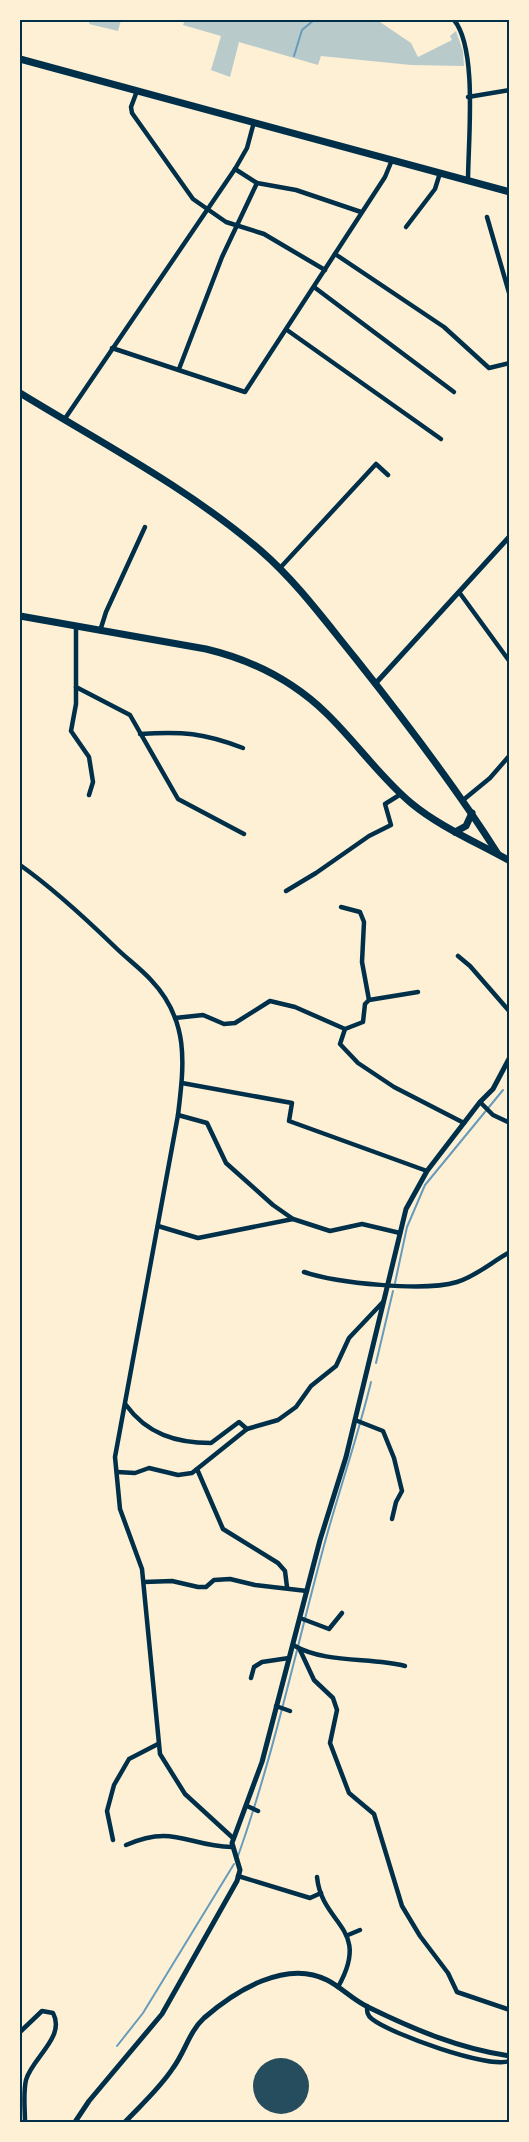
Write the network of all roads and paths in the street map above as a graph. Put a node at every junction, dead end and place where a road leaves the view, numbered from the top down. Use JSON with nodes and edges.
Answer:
{"nodes":[{"id":1,"x":454,"y":20,"type":"edge"},
{"id":2,"x":20,"y":59,"type":"edge"},
{"id":3,"x":510,"y":90,"type":"edge"},
{"id":4,"x":137,"y":91,"type":"junction"},
{"id":5,"x":468,"y":97,"type":"junction"},
{"id":6,"x":254,"y":122,"type":"junction"},
{"id":7,"x":392,"y":160,"type":"junction"},
{"id":8,"x":235,"y":169,"type":"junction"},
{"id":9,"x":440,"y":173,"type":"junction"},
{"id":10,"x":468,"y":181,"type":"junction"},
{"id":11,"x":257,"y":183,"type":"junction"},
{"id":12,"x":510,"y":192,"type":"edge"},
{"id":13,"x":207,"y":210,"type":"junction"},
{"id":14,"x":361,"y":212,"type":"junction"},
{"id":15,"x":487,"y":217,"type":"dead end"},
{"id":16,"x":237,"y":224,"type":"junction"},
{"id":17,"x":406,"y":227,"type":"dead end"},
{"id":18,"x":334,"y":254,"type":"junction"},
{"id":19,"x":325,"y":270,"type":"junction"},
{"id":20,"x":314,"y":287,"type":"junction"},
{"id":21,"x":510,"y":296,"type":"edge"},
{"id":22,"x":287,"y":330,"type":"junction"},
{"id":23,"x":112,"y":348,"type":"junction"},
{"id":24,"x":510,"y":363,"type":"edge"},
{"id":25,"x":179,"y":369,"type":"junction"},
{"id":26,"x":454,"y":392,"type":"dead end"},
{"id":27,"x":20,"y":393,"type":"edge"},
{"id":28,"x":64,"y":420,"type":"junction"},
{"id":29,"x":441,"y":438,"type":"dead end"},
{"id":30,"x":388,"y":475,"type":"dead end"},
{"id":31,"x":146,"y":527,"type":"dead end"},
{"id":32,"x":510,"y":536,"type":"edge"},
{"id":33,"x":280,"y":568,"type":"junction"},
{"id":34,"x":459,"y":592,"type":"junction"},
{"id":35,"x":20,"y":616,"type":"edge"},
{"id":36,"x":76,"y":627,"type":"junction"},
{"id":37,"x":100,"y":631,"type":"junction"},
{"id":38,"x":510,"y":662,"type":"edge"},
{"id":39,"x":375,"y":684,"type":"junction"},
{"id":40,"x":76,"y":687,"type":"junction"},
{"id":41,"x":140,"y":734,"type":"junction"},
{"id":42,"x":243,"y":748,"type":"dead end"},
{"id":43,"x":510,"y":755,"type":"edge"},
{"id":44,"x":401,"y":794,"type":"junction"},
{"id":45,"x":89,"y":795,"type":"dead end"},
{"id":46,"x":462,"y":801,"type":"junction"},
{"id":47,"x":472,"y":813,"type":"junction"},
{"id":48,"x":454,"y":832,"type":"junction"},
{"id":49,"x":244,"y":834,"type":"dead end"},
{"id":50,"x":498,"y":854,"type":"junction"},
{"id":51,"x":510,"y":861,"type":"edge"},
{"id":52,"x":20,"y":864,"type":"edge"},
{"id":53,"x":286,"y":891,"type":"dead end"},
{"id":54,"x":341,"y":907,"type":"dead end"},
{"id":55,"x":458,"y":956,"type":"dead end"},
{"id":56,"x":418,"y":992,"type":"dead end"},
{"id":57,"x":369,"y":1000,"type":"junction"},
{"id":58,"x":510,"y":1012,"type":"edge"},
{"id":59,"x":175,"y":1018,"type":"junction"},
{"id":60,"x":345,"y":1029,"type":"junction"},
{"id":61,"x":510,"y":1057,"type":"edge"},
{"id":62,"x":182,"y":1083,"type":"junction"},
{"id":63,"x":481,"y":1103,"type":"junction"},
{"id":64,"x":178,"y":1115,"type":"junction"},
{"id":65,"x":464,"y":1123,"type":"junction"},
{"id":66,"x":510,"y":1123,"type":"edge"},
{"id":67,"x":427,"y":1171,"type":"junction"},
{"id":68,"x":292,"y":1219,"type":"junction"},
{"id":69,"x":158,"y":1226,"type":"junction"},
{"id":70,"x":400,"y":1233,"type":"junction"},
{"id":71,"x":510,"y":1252,"type":"edge"},
{"id":72,"x":304,"y":1272,"type":"dead end"},
{"id":73,"x":388,"y":1286,"type":"junction"},
{"id":74,"x":383,"y":1302,"type":"junction"},
{"id":75,"x":126,"y":1405,"type":"junction"},
{"id":76,"x":355,"y":1420,"type":"junction"},
{"id":77,"x":247,"y":1429,"type":"junction"},
{"id":78,"x":197,"y":1469,"type":"junction"},
{"id":79,"x":117,"y":1472,"type":"junction"},
{"id":80,"x":392,"y":1519,"type":"dead end"},
{"id":81,"x":144,"y":1582,"type":"junction"},
{"id":82,"x":287,"y":1587,"type":"junction"},
{"id":83,"x":307,"y":1591,"type":"junction"},
{"id":84,"x":342,"y":1613,"type":"dead end"},
{"id":85,"x":300,"y":1618,"type":"junction"},
{"id":86,"x":296,"y":1647,"type":"junction"},
{"id":87,"x":289,"y":1658,"type":"junction"},
{"id":88,"x":405,"y":1666,"type":"dead end"},
{"id":89,"x":251,"y":1678,"type":"dead end"},
{"id":90,"x":276,"y":1706,"type":"junction"},
{"id":91,"x":290,"y":1711,"type":"dead end"},
{"id":92,"x":158,"y":1743,"type":"junction"},
{"id":93,"x":250,"y":1807,"type":"junction"},
{"id":94,"x":258,"y":1811,"type":"dead end"},
{"id":95,"x":233,"y":1839,"type":"junction"},
{"id":96,"x":114,"y":1840,"type":"dead end"},
{"id":97,"x":126,"y":1845,"type":"dead end"},
{"id":98,"x":232,"y":1847,"type":"junction"},
{"id":99,"x":238,"y":1876,"type":"junction"},
{"id":100,"x":317,"y":1877,"type":"dead end"},
{"id":101,"x":321,"y":1893,"type":"junction"},
{"id":102,"x":360,"y":1930,"type":"dead end"},
{"id":103,"x":348,"y":1935,"type":"junction"},
{"id":104,"x":338,"y":1987,"type":"junction"},
{"id":105,"x":367,"y":2006,"type":"junction"},
{"id":106,"x":510,"y":2010,"type":"edge"},
{"id":107,"x":20,"y":2032,"type":"edge"},
{"id":108,"x":509,"y":2057,"type":"edge"},
{"id":109,"x":25,"y":2122,"type":"edge"},
{"id":110,"x":75,"y":2122,"type":"edge"},
{"id":111,"x":125,"y":2122,"type":"edge"}],
"edges":[{"from":1,"to":5,"type":"street"},
{"from":2,"to":4,"type":"main road"},
{"from":3,"to":5,"type":"street"},
{"from":4,"to":6,"type":"main road"},
{"from":4,"to":13,"type":"street"},
{"from":5,"to":10,"type":"street"},
{"from":6,"to":7,"type":"main road"},
{"from":6,"to":8,"type":"street"},
{"from":7,"to":9,"type":"main road"},
{"from":7,"to":14,"type":"street"},
{"from":8,"to":11,"type":"street"},
{"from":8,"to":13,"type":"street"},
{"from":9,"to":10,"type":"main road"},
{"from":9,"to":17,"type":"street"},
{"from":10,"to":12,"type":"main road"},
{"from":11,"to":14,"type":"street"},
{"from":11,"to":16,"type":"street"},
{"from":13,"to":16,"type":"street"},
{"from":13,"to":23,"type":"street"},
{"from":14,"to":18,"type":"street"},
{"from":15,"to":21,"type":"street"},
{"from":16,"to":19,"type":"street"},
{"from":16,"to":25,"type":"street"},
{"from":18,"to":19,"type":"street"},
{"from":18,"to":24,"type":"street"},
{"from":19,"to":20,"type":"street"},
{"from":20,"to":22,"type":"street"},
{"from":20,"to":26,"type":"street"},
{"from":22,"to":25,"type":"street"},
{"from":22,"to":29,"type":"street"},
{"from":23,"to":25,"type":"street"},
{"from":23,"to":28,"type":"street"},
{"from":27,"to":28,"type":"main road"},
{"from":28,"to":33,"type":"main road"},
{"from":30,"to":33,"type":"street"},
{"from":31,"to":37,"type":"street"},
{"from":32,"to":34,"type":"street"},
{"from":33,"to":39,"type":"main road"},
{"from":34,"to":38,"type":"street"},
{"from":34,"to":39,"type":"street"},
{"from":35,"to":36,"type":"main road"},
{"from":36,"to":37,"type":"main road"},
{"from":36,"to":40,"type":"street"},
{"from":37,"to":44,"type":"main road"},
{"from":39,"to":46,"type":"main road"},
{"from":40,"to":41,"type":"street"},
{"from":40,"to":45,"type":"street"},
{"from":41,"to":42,"type":"street"},
{"from":41,"to":49,"type":"street"},
{"from":43,"to":46,"type":"street"},
{"from":44,"to":48,"type":"main road"},
{"from":44,"to":53,"type":"street"},
{"from":46,"to":47,"type":"main road"},
{"from":47,"to":48,"type":"main road"},
{"from":47,"to":50,"type":"main road"},
{"from":48,"to":50,"type":"main road"},
{"from":50,"to":51,"type":"main road"},
{"from":52,"to":59,"type":"street"},
{"from":54,"to":57,"type":"street"},
{"from":55,"to":58,"type":"street"},
{"from":56,"to":57,"type":"street"},
{"from":57,"to":60,"type":"street"},
{"from":59,"to":60,"type":"street"},
{"from":59,"to":62,"type":"street"},
{"from":60,"to":65,"type":"street"},
{"from":61,"to":63,"type":"street"},
{"from":62,"to":64,"type":"street"},
{"from":62,"to":67,"type":"street"},
{"from":63,"to":65,"type":"street"},
{"from":63,"to":66,"type":"street"},
{"from":64,"to":68,"type":"street"},
{"from":64,"to":69,"type":"street"},
{"from":65,"to":67,"type":"street"},
{"from":67,"to":70,"type":"street"},
{"from":68,"to":69,"type":"street"},
{"from":68,"to":70,"type":"street"},
{"from":69,"to":75,"type":"street"},
{"from":70,"to":73,"type":"street"},
{"from":71,"to":73,"type":"street"},
{"from":72,"to":73,"type":"street"},
{"from":73,"to":74,"type":"street"},
{"from":74,"to":76,"type":"street"},
{"from":74,"to":77,"type":"street"},
{"from":75,"to":77,"type":"street"},
{"from":75,"to":79,"type":"street"},
{"from":76,"to":80,"type":"street"},
{"from":76,"to":83,"type":"street"},
{"from":77,"to":78,"type":"street"},
{"from":78,"to":79,"type":"street"},
{"from":78,"to":82,"type":"street"},
{"from":79,"to":81,"type":"street"},
{"from":81,"to":82,"type":"street"},
{"from":81,"to":92,"type":"street"},
{"from":82,"to":83,"type":"street"},
{"from":83,"to":85,"type":"street"},
{"from":84,"to":85,"type":"street"},
{"from":85,"to":86,"type":"street"},
{"from":86,"to":87,"type":"street"},
{"from":86,"to":88,"type":"street"},
{"from":86,"to":106,"type":"street"},
{"from":87,"to":89,"type":"street"},
{"from":87,"to":90,"type":"street"},
{"from":90,"to":91,"type":"street"},
{"from":90,"to":93,"type":"street"},
{"from":92,"to":95,"type":"street"},
{"from":92,"to":96,"type":"street"},
{"from":93,"to":94,"type":"street"},
{"from":93,"to":95,"type":"street"},
{"from":95,"to":98,"type":"street"},
{"from":97,"to":98,"type":"street"},
{"from":98,"to":99,"type":"street"},
{"from":99,"to":101,"type":"street"},
{"from":99,"to":110,"type":"street"},
{"from":100,"to":101,"type":"street"},
{"from":101,"to":103,"type":"street"},
{"from":102,"to":103,"type":"street"},
{"from":103,"to":104,"type":"street"},
{"from":104,"to":105,"type":"street"},
{"from":104,"to":111,"type":"street"},
{"from":105,"to":108,"type":"street"},
{"from":105,"to":108,"type":"street"},
{"from":107,"to":109,"type":"street"}]}
